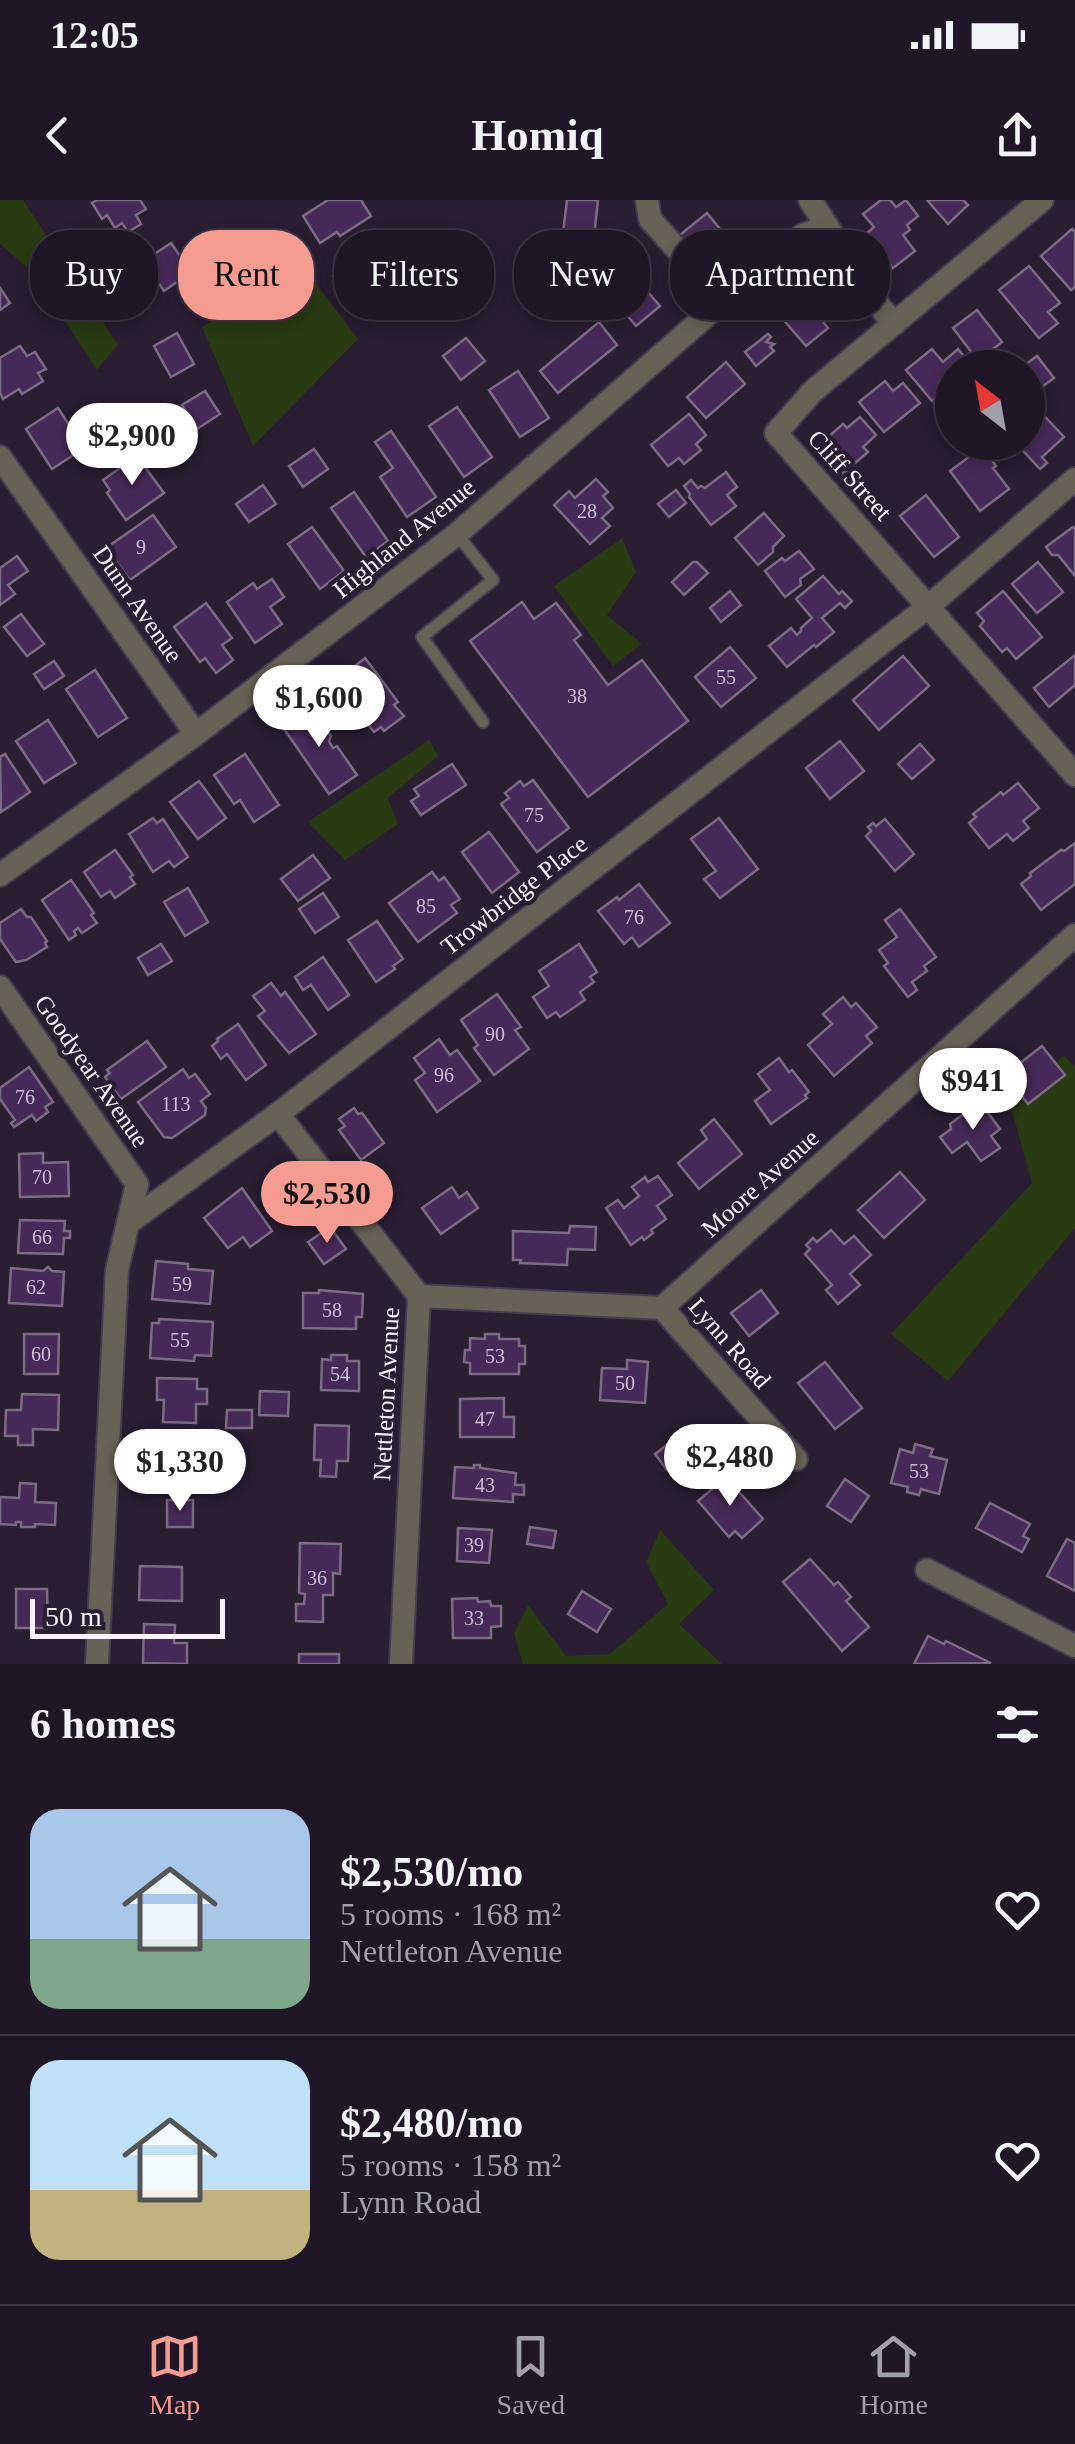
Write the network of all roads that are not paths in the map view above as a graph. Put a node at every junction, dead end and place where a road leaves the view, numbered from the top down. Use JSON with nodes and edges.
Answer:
{"nodes":[{"id":1,"x":646,"y":200,"type":"edge"},
{"id":2,"x":810,"y":200,"type":"edge"},
{"id":3,"x":1042,"y":200,"type":"edge"},
{"id":4,"x":827,"y":226,"type":"junction"},
{"id":5,"x":816,"y":230,"type":"edge"},
{"id":6,"x":670,"y":241,"type":"edge"},
{"id":7,"x":701,"y":320,"type":"edge"},
{"id":8,"x":894,"y":324,"type":"junction"},
{"id":9,"x":0,"y":457,"type":"edge"},
{"id":10,"x":1075,"y":479,"type":"edge"},
{"id":11,"x":457,"y":534,"type":"junction"},
{"id":12,"x":929,"y":606,"type":"junction"},
{"id":13,"x":483,"y":722,"type":"dead end"},
{"id":14,"x":196,"y":734,"type":"junction"},
{"id":15,"x":1075,"y":775,"type":"edge"},
{"id":16,"x":0,"y":875,"type":"edge"},
{"id":17,"x":1075,"y":935,"type":"edge"},
{"id":18,"x":0,"y":987,"type":"edge"},
{"id":19,"x":278,"y":1114,"type":"junction"},
{"id":20,"x":128,"y":1223,"type":"junction"},
{"id":21,"x":419,"y":1296,"type":"junction"},
{"id":22,"x":662,"y":1308,"type":"junction"},
{"id":23,"x":796,"y":1459,"type":"dead end"},
{"id":24,"x":927,"y":1570,"type":"dead end"},
{"id":25,"x":1075,"y":1646,"type":"edge"},
{"id":26,"x":97,"y":1664,"type":"edge"},
{"id":27,"x":400,"y":1664,"type":"edge"}],
"edges":[{"from":1,"to":6,"type":"street"},
{"from":2,"to":4,"type":"street"},
{"from":3,"to":8,"type":"street","name":"Cliff Street"},
{"from":4,"to":5,"type":"street","name":"Highland Avenue"},
{"from":4,"to":8,"type":"street"},
{"from":7,"to":11,"type":"street","name":"Highland Avenue"},
{"from":8,"to":12,"type":"street","name":"Cliff Street"},
{"from":9,"to":14,"type":"street","name":"Dunn Avenue"},
{"from":10,"to":12,"type":"street","name":"Trowbridge Place"},
{"from":11,"to":13,"type":"lane"},
{"from":11,"to":14,"type":"street","name":"Highland Avenue"},
{"from":12,"to":15,"type":"street","name":"Cliff Street"},
{"from":12,"to":19,"type":"street","name":"Trowbridge Place"},
{"from":14,"to":16,"type":"street","name":"Highland Avenue"},
{"from":17,"to":22,"type":"street","name":"Moore Avenue"},
{"from":18,"to":20,"type":"street","name":"Goodyear Avenue"},
{"from":19,"to":20,"type":"street","name":"Trowbridge Place"},
{"from":19,"to":21,"type":"street","name":"Nettleton Avenue"},
{"from":20,"to":26,"type":"street","name":"Goodyear Avenue"},
{"from":21,"to":22,"type":"street"},
{"from":21,"to":27,"type":"street","name":"Nettleton Avenue"},
{"from":22,"to":23,"type":"street","name":"Lynn Road"},
{"from":24,"to":25,"type":"street"}]}
